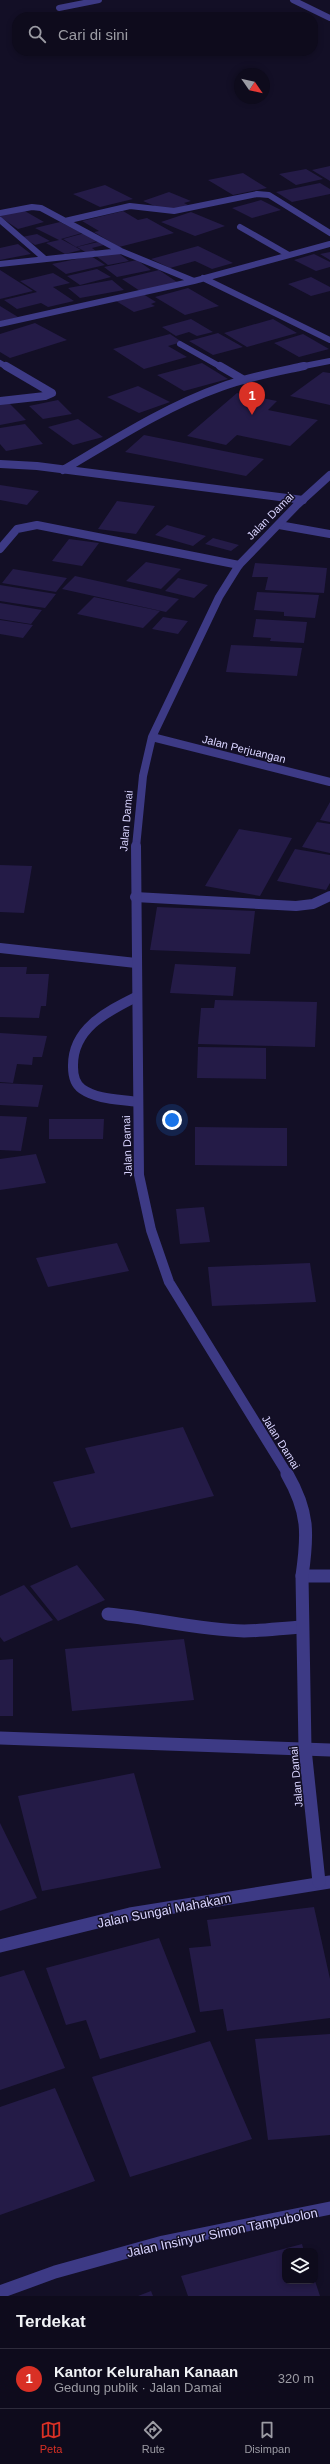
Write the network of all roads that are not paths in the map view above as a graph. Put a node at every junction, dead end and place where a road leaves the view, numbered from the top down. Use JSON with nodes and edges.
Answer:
{"nodes":[{"id":1,"x":99,"y":0,"type":"edge"},
{"id":2,"x":293,"y":0,"type":"edge"},
{"id":3,"x":59,"y":8,"type":"dead end"},
{"id":4,"x":318,"y":12,"type":"edge"},
{"id":5,"x":318,"y":12,"type":"edge"},
{"id":6,"x":330,"y":18,"type":"edge"},
{"id":7,"x":0,"y":213,"type":"edge"},
{"id":8,"x":0,"y":220,"type":"edge"},
{"id":9,"x":65,"y":220,"type":"junction"},
{"id":10,"x":240,"y":227,"type":"dead end"},
{"id":11,"x":330,"y":233,"type":"edge"},
{"id":12,"x":330,"y":244,"type":"edge"},
{"id":13,"x":121,"y":251,"type":"junction"},
{"id":14,"x":289,"y":255,"type":"junction"},
{"id":15,"x":45,"y":259,"type":"junction"},
{"id":16,"x":0,"y":264,"type":"edge"},
{"id":17,"x":203,"y":278,"type":"junction"},
{"id":18,"x":194,"y":280,"type":"junction"},
{"id":19,"x":0,"y":324,"type":"edge"},
{"id":20,"x":330,"y":340,"type":"edge"},
{"id":21,"x":180,"y":344,"type":"dead end"},
{"id":22,"x":330,"y":361,"type":"edge"},
{"id":23,"x":0,"y":363,"type":"edge"},
{"id":24,"x":244,"y":380,"type":"junction"},
{"id":25,"x":0,"y":400,"type":"edge"},
{"id":26,"x":0,"y":464,"type":"edge"},
{"id":27,"x":63,"y":470,"type":"junction"},
{"id":28,"x":330,"y":475,"type":"edge"},
{"id":29,"x":303,"y":500,"type":"junction"},
{"id":30,"x":279,"y":525,"type":"junction"},
{"id":31,"x":330,"y":534,"type":"edge"},
{"id":32,"x":0,"y":549,"type":"edge"},
{"id":33,"x":239,"y":565,"type":"junction"},
{"id":34,"x":152,"y":737,"type":"junction"},
{"id":35,"x":330,"y":782,"type":"edge"},
{"id":36,"x":330,"y":896,"type":"edge"},
{"id":37,"x":135,"y":898,"type":"junction"},
{"id":38,"x":0,"y":948,"type":"edge"},
{"id":39,"x":136,"y":963,"type":"junction"},
{"id":40,"x":136,"y":997,"type":"junction"},
{"id":41,"x":138,"y":1102,"type":"junction"},
{"id":42,"x":302,"y":1576,"type":"junction"},
{"id":43,"x":330,"y":1576,"type":"edge"},
{"id":44,"x":108,"y":1614,"type":"dead end"},
{"id":45,"x":302,"y":1627,"type":"junction"},
{"id":46,"x":0,"y":1738,"type":"edge"},
{"id":47,"x":305,"y":1749,"type":"junction"},
{"id":48,"x":330,"y":1750,"type":"edge"},
{"id":49,"x":324,"y":1882,"type":"edge"},
{"id":50,"x":0,"y":1946,"type":"edge"},
{"id":51,"x":330,"y":2208,"type":"edge"},
{"id":52,"x":0,"y":2292,"type":"edge"}],
"edges":[{"from":1,"to":3,"type":"street"},
{"from":2,"to":5,"type":"street"},
{"from":4,"to":6,"type":"street"},
{"from":7,"to":9,"type":"street"},
{"from":8,"to":15,"type":"street"},
{"from":9,"to":11,"type":"street"},
{"from":9,"to":13,"type":"street"},
{"from":10,"to":14,"type":"street"},
{"from":12,"to":14,"type":"street"},
{"from":13,"to":15,"type":"street"},
{"from":13,"to":18,"type":"street"},
{"from":14,"to":17,"type":"street"},
{"from":15,"to":16,"type":"street"},
{"from":17,"to":18,"type":"street"},
{"from":17,"to":20,"type":"street"},
{"from":18,"to":19,"type":"street"},
{"from":21,"to":24,"type":"street"},
{"from":22,"to":24,"type":"street"},
{"from":23,"to":25,"type":"street"},
{"from":24,"to":27,"type":"street"},
{"from":26,"to":27,"type":"street"},
{"from":27,"to":29,"type":"street"},
{"from":28,"to":29,"type":"street","name":"Jalan Damai"},
{"from":29,"to":30,"type":"street","name":"Jalan Damai"},
{"from":30,"to":31,"type":"street"},
{"from":30,"to":33,"type":"street","name":"Jalan Damai"},
{"from":32,"to":33,"type":"street"},
{"from":33,"to":34,"type":"street","name":"Jalan Damai"},
{"from":34,"to":35,"type":"street","name":"Jalan Perjuangan"},
{"from":34,"to":37,"type":"street","name":"Jalan Damai"},
{"from":36,"to":37,"type":"street"},
{"from":37,"to":39,"type":"street","name":"Jalan Damai"},
{"from":38,"to":39,"type":"street"},
{"from":39,"to":40,"type":"street","name":"Jalan Damai"},
{"from":40,"to":41,"type":"street","name":"Jalan Damai"},
{"from":40,"to":41,"type":"street"},
{"from":41,"to":42,"type":"street","name":"Jalan Damai"},
{"from":42,"to":43,"type":"street"},
{"from":42,"to":45,"type":"street","name":"Jalan Damai"},
{"from":44,"to":45,"type":"street"},
{"from":45,"to":47,"type":"street","name":"Jalan Damai"},
{"from":46,"to":47,"type":"street"},
{"from":47,"to":48,"type":"street"},
{"from":47,"to":49,"type":"street","name":"Jalan Damai"},
{"from":49,"to":50,"type":"street","name":"Jalan Sungai Mahakam"},
{"from":51,"to":52,"type":"street","name":"Jalan Insinyur Simon Tampubolon"}]}
